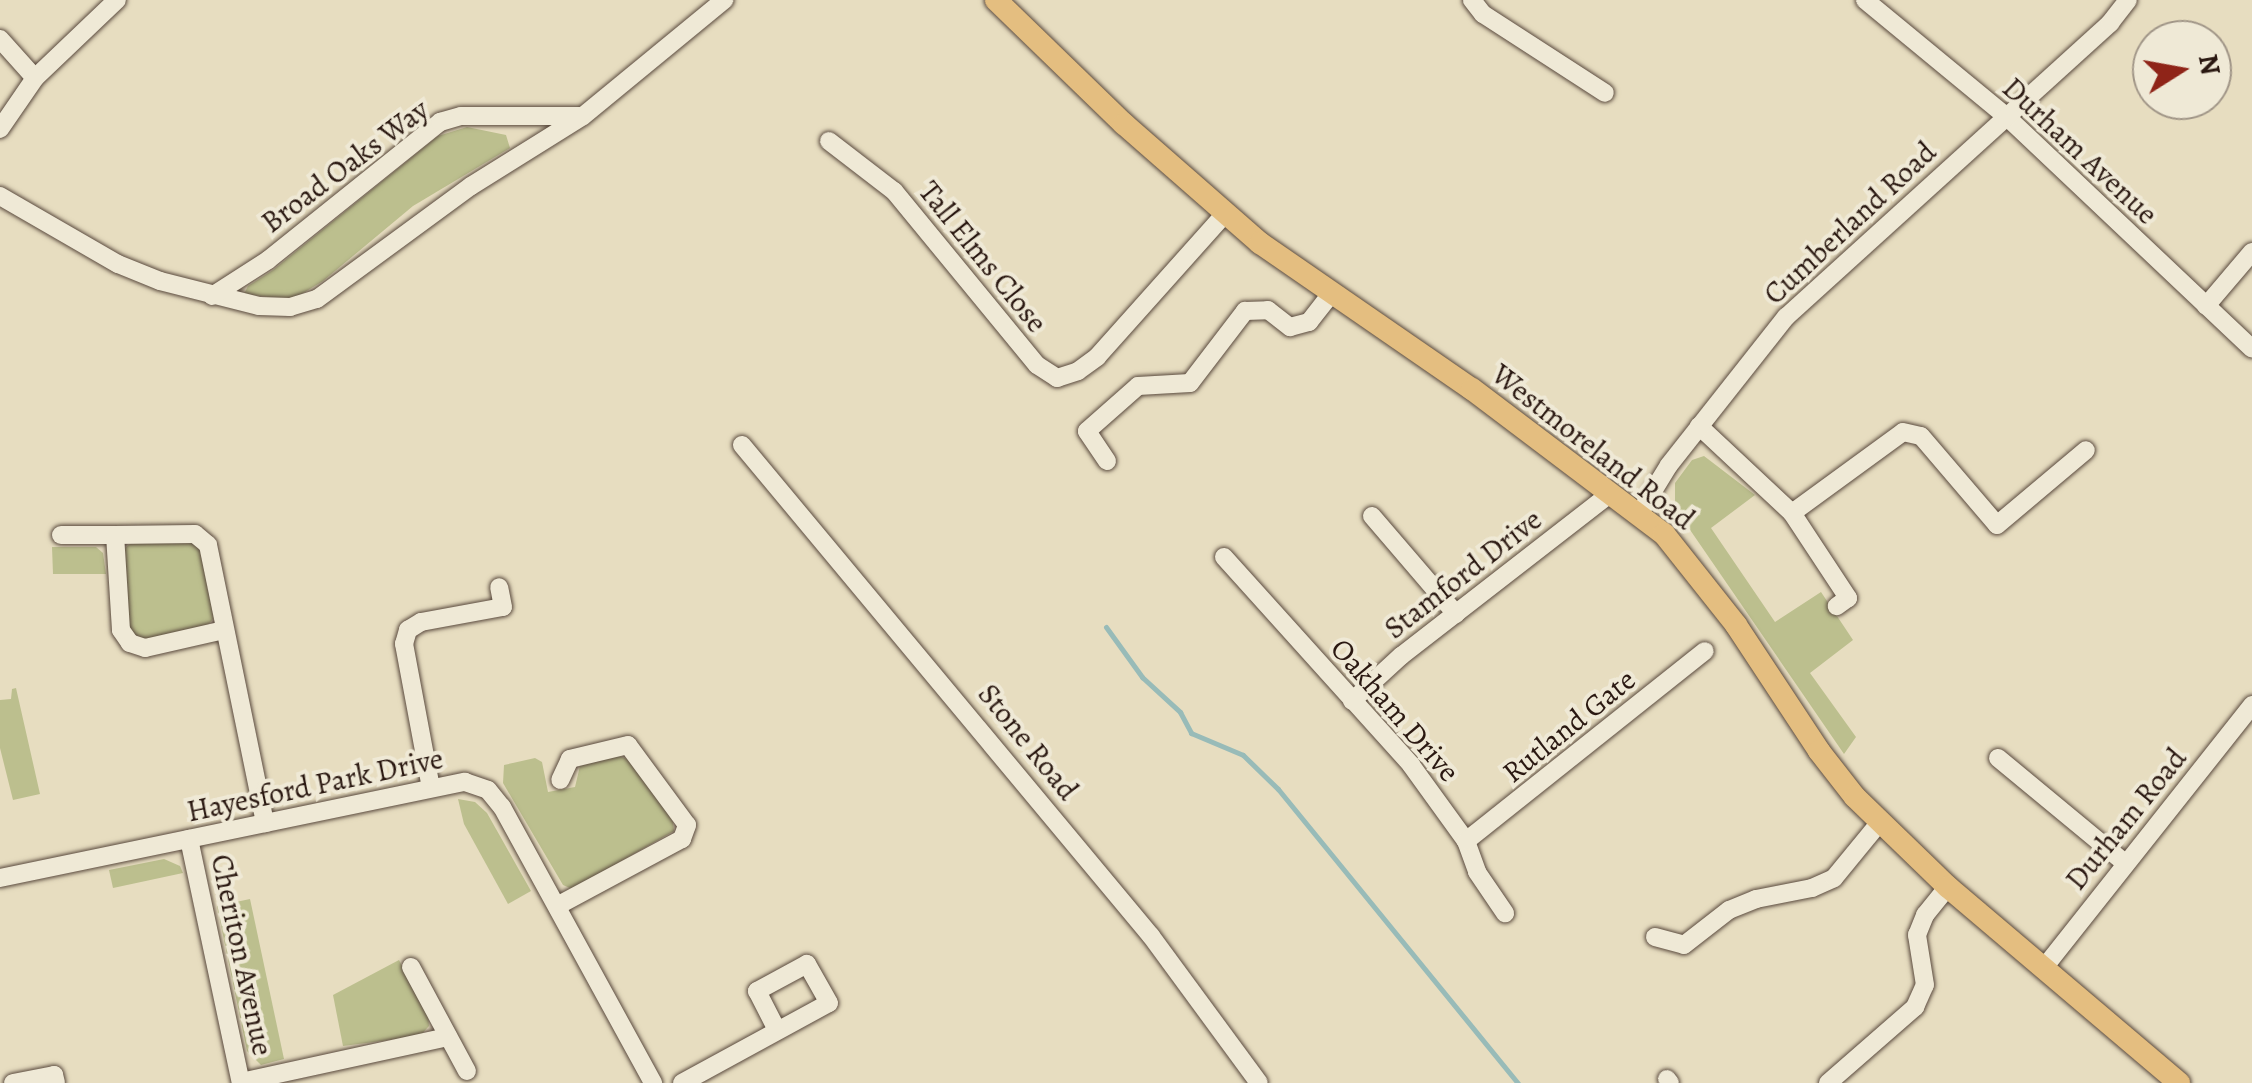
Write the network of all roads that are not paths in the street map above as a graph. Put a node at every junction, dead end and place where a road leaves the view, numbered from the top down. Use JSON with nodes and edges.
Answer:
{"nodes":[{"id":1,"x":117,"y":0,"type":"edge"},
{"id":2,"x":724,"y":0,"type":"edge"},
{"id":3,"x":996,"y":0,"type":"edge"},
{"id":4,"x":1472,"y":0,"type":"edge"},
{"id":5,"x":1865,"y":0,"type":"edge"},
{"id":6,"x":2128,"y":0,"type":"edge"},
{"id":7,"x":0,"y":39,"type":"edge"},
{"id":8,"x":36,"y":78,"type":"junction"},
{"id":9,"x":1605,"y":94,"type":"dead end"},
{"id":10,"x":583,"y":116,"type":"junction"},
{"id":11,"x":2007,"y":117,"type":"junction"},
{"id":12,"x":0,"y":129,"type":"edge"},
{"id":13,"x":830,"y":141,"type":"dead end"},
{"id":14,"x":0,"y":196,"type":"edge"},
{"id":15,"x":1226,"y":214,"type":"junction"},
{"id":16,"x":2252,"y":252,"type":"edge"},
{"id":17,"x":1332,"y":293,"type":"junction"},
{"id":18,"x":212,"y":296,"type":"junction"},
{"id":19,"x":2206,"y":306,"type":"junction"},
{"id":20,"x":2252,"y":349,"type":"edge"},
{"id":21,"x":1699,"y":426,"type":"junction"},
{"id":22,"x":742,"y":445,"type":"dead end"},
{"id":23,"x":2086,"y":450,"type":"dead end"},
{"id":24,"x":1107,"y":462,"type":"dead end"},
{"id":25,"x":1611,"y":494,"type":"junction"},
{"id":26,"x":1792,"y":513,"type":"junction"},
{"id":27,"x":1639,"y":514,"type":"junction"},
{"id":28,"x":1372,"y":516,"type":"dead end"},
{"id":29,"x":61,"y":535,"type":"dead end"},
{"id":30,"x":114,"y":535,"type":"junction"},
{"id":31,"x":1224,"y":557,"type":"dead end"},
{"id":32,"x":499,"y":587,"type":"dead end"},
{"id":33,"x":1837,"y":606,"type":"dead end"},
{"id":34,"x":1456,"y":614,"type":"junction"},
{"id":35,"x":224,"y":630,"type":"junction"},
{"id":36,"x":1705,"y":651,"type":"dead end"},
{"id":37,"x":1352,"y":701,"type":"junction"},
{"id":38,"x":2252,"y":705,"type":"edge"},
{"id":39,"x":1998,"y":758,"type":"dead end"},
{"id":40,"x":560,"y":780,"type":"dead end"},
{"id":41,"x":431,"y":788,"type":"junction"},
{"id":42,"x":1880,"y":822,"type":"junction"},
{"id":43,"x":264,"y":823,"type":"junction"},
{"id":44,"x":189,"y":839,"type":"junction"},
{"id":45,"x":1466,"y":841,"type":"junction"},
{"id":46,"x":2124,"y":863,"type":"junction"},
{"id":47,"x":0,"y":878,"type":"edge"},
{"id":48,"x":1948,"y":887,"type":"junction"},
{"id":49,"x":557,"y":906,"type":"junction"},
{"id":50,"x":1505,"y":913,"type":"dead end"},
{"id":51,"x":1655,"y":937,"type":"dead end"},
{"id":52,"x":411,"y":967,"type":"dead end"},
{"id":53,"x":2043,"y":969,"type":"junction"},
{"id":54,"x":777,"y":1030,"type":"dead end"},
{"id":55,"x":448,"y":1036,"type":"junction"},
{"id":56,"x":467,"y":1072,"type":"dead end"},
{"id":57,"x":241,"y":1082,"type":"edge"},
{"id":58,"x":13,"y":1083,"type":"edge"},
{"id":59,"x":56,"y":1083,"type":"edge"},
{"id":60,"x":652,"y":1083,"type":"edge"},
{"id":61,"x":682,"y":1083,"type":"edge"},
{"id":62,"x":1259,"y":1083,"type":"edge"},
{"id":63,"x":1828,"y":1083,"type":"edge"},
{"id":64,"x":2180,"y":1083,"type":"edge"}],
"edges":[{"from":1,"to":8,"type":"street"},
{"from":2,"to":10,"type":"street"},
{"from":3,"to":15,"type":"main road","name":"Westmoreland Road"},
{"from":4,"to":9,"type":"street"},
{"from":5,"to":11,"type":"street","name":"Durham Avenue"},
{"from":6,"to":11,"type":"street","name":"Cumberland Road"},
{"from":7,"to":8,"type":"street"},
{"from":8,"to":12,"type":"street"},
{"from":10,"to":18,"type":"street"},
{"from":10,"to":18,"type":"street","name":"Broad Oaks Way"},
{"from":11,"to":19,"type":"street","name":"Durham Avenue"},
{"from":11,"to":21,"type":"street","name":"Cumberland Road"},
{"from":13,"to":15,"type":"street","name":"Tall Elms Close"},
{"from":14,"to":18,"type":"street"},
{"from":15,"to":17,"type":"main road","name":"Westmoreland Road"},
{"from":16,"to":19,"type":"street"},
{"from":17,"to":24,"type":"street"},
{"from":17,"to":25,"type":"main road","name":"Westmoreland Road"},
{"from":19,"to":20,"type":"street","name":"Durham Avenue"},
{"from":21,"to":26,"type":"street"},
{"from":21,"to":27,"type":"street","name":"Cumberland Road"},
{"from":22,"to":62,"type":"street","name":"Stone Road"},
{"from":23,"to":26,"type":"street"},
{"from":25,"to":27,"type":"main road","name":"Westmoreland Road"},
{"from":25,"to":34,"type":"street","name":"Stamford Drive"},
{"from":26,"to":33,"type":"street"},
{"from":27,"to":42,"type":"main road","name":"Westmoreland Road"},
{"from":28,"to":34,"type":"street"},
{"from":29,"to":30,"type":"street"},
{"from":30,"to":35,"type":"street"},
{"from":30,"to":35,"type":"street"},
{"from":31,"to":37,"type":"street","name":"Oakham Drive"},
{"from":32,"to":41,"type":"street"},
{"from":34,"to":37,"type":"street","name":"Stamford Drive"},
{"from":35,"to":43,"type":"street"},
{"from":36,"to":45,"type":"street","name":"Rutland Gate"},
{"from":37,"to":45,"type":"street","name":"Oakham Drive"},
{"from":38,"to":46,"type":"street","name":"Durham Road"},
{"from":39,"to":46,"type":"street"},
{"from":40,"to":49,"type":"street"},
{"from":41,"to":43,"type":"street","name":"Hayesford Park Drive"},
{"from":41,"to":49,"type":"street","name":"Hayesford Park Drive"},
{"from":42,"to":48,"type":"main road","name":"Westmoreland Road"},
{"from":42,"to":51,"type":"street"},
{"from":43,"to":44,"type":"street","name":"Hayesford Park Drive"},
{"from":44,"to":47,"type":"street","name":"Hayesford Park Drive"},
{"from":44,"to":57,"type":"street","name":"Cheriton Avenue"},
{"from":45,"to":50,"type":"street","name":"Oakham Drive"},
{"from":46,"to":53,"type":"street","name":"Durham Road"},
{"from":48,"to":53,"type":"main road","name":"Westmoreland Road"},
{"from":48,"to":63,"type":"street"},
{"from":49,"to":60,"type":"street","name":"Hayesford Park Drive"},
{"from":52,"to":55,"type":"street"},
{"from":53,"to":64,"type":"main road","name":"Westmoreland Road"},
{"from":54,"to":61,"type":"street"},
{"from":55,"to":56,"type":"street"},
{"from":55,"to":57,"type":"street"},
{"from":58,"to":59,"type":"street"}]}
